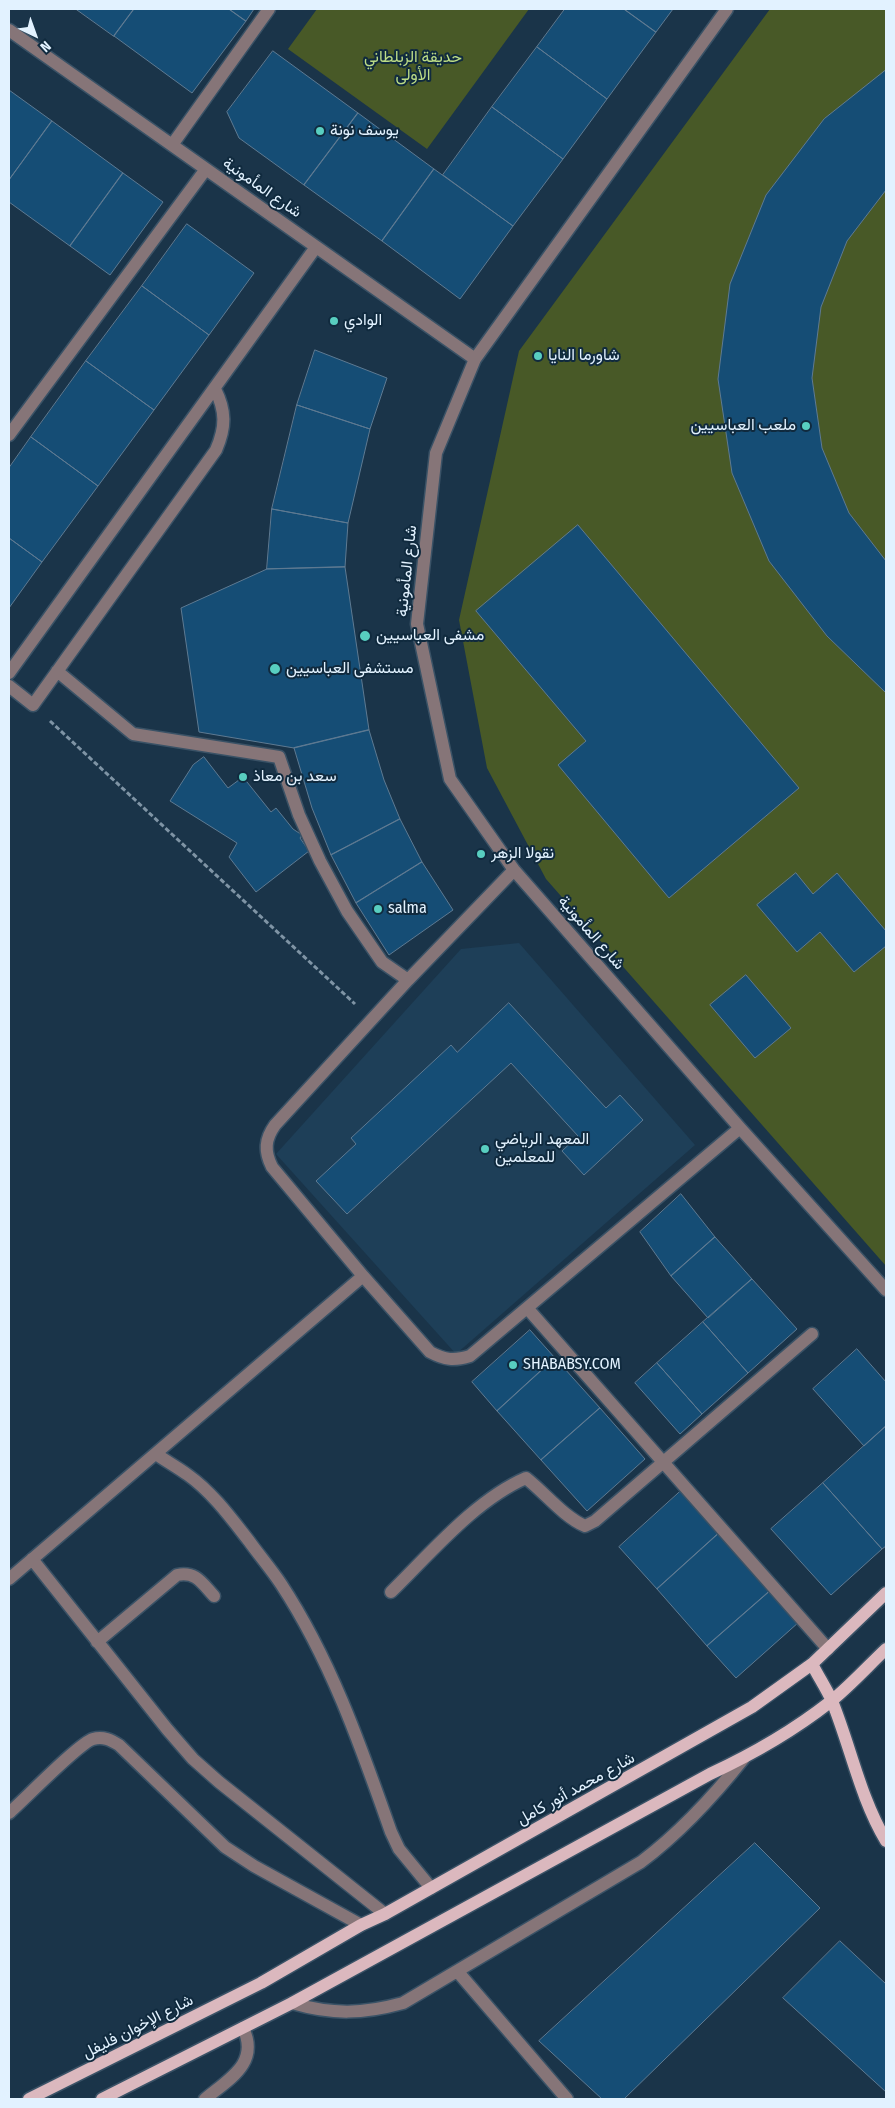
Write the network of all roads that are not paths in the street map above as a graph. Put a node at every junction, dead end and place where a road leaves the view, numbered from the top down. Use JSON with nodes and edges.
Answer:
{"nodes":[{"id":1,"x":269,"y":9,"type":"edge"},
{"id":2,"x":727,"y":9,"type":"edge"},
{"id":3,"x":9,"y":30,"type":"edge"},
{"id":4,"x":172,"y":145,"type":"junction"},
{"id":5,"x":206,"y":169,"type":"junction"},
{"id":6,"x":316,"y":247,"type":"junction"},
{"id":7,"x":475,"y":359,"type":"junction"},
{"id":8,"x":215,"y":389,"type":"junction"},
{"id":9,"x":9,"y":434,"type":"edge"},
{"id":10,"x":57,"y":671,"type":"junction"},
{"id":11,"x":9,"y":674,"type":"edge"},
{"id":12,"x":9,"y":686,"type":"edge"},
{"id":13,"x":514,"y":870,"type":"junction"},
{"id":14,"x":408,"y":980,"type":"junction"},
{"id":15,"x":740,"y":1128,"type":"junction"},
{"id":16,"x":363,"y":1276,"type":"junction"},
{"id":17,"x":886,"y":1290,"type":"edge"},
{"id":18,"x":528,"y":1309,"type":"junction"},
{"id":19,"x":812,"y":1334,"type":"dead end"},
{"id":20,"x":156,"y":1454,"type":"junction"},
{"id":21,"x":663,"y":1462,"type":"junction"},
{"id":22,"x":32,"y":1559,"type":"junction"},
{"id":23,"x":9,"y":1579,"type":"edge"},
{"id":24,"x":391,"y":1592,"type":"dead end"},
{"id":25,"x":886,"y":1593,"type":"edge"},
{"id":26,"x":214,"y":1596,"type":"dead end"},
{"id":27,"x":97,"y":1642,"type":"junction"},
{"id":28,"x":828,"y":1649,"type":"junction"},
{"id":29,"x":886,"y":1649,"type":"edge"},
{"id":30,"x":812,"y":1664,"type":"junction"},
{"id":31,"x":831,"y":1701,"type":"junction"},
{"id":32,"x":744,"y":1758,"type":"junction"},
{"id":33,"x":9,"y":1814,"type":"edge"},
{"id":34,"x":886,"y":1840,"type":"edge"},
{"id":35,"x":431,"y":1888,"type":"junction"},
{"id":36,"x":385,"y":1914,"type":"junction"},
{"id":37,"x":361,"y":1925,"type":"junction"},
{"id":38,"x":458,"y":1972,"type":"junction"},
{"id":39,"x":261,"y":1983,"type":"joint"},
{"id":40,"x":292,"y":2003,"type":"junction"},
{"id":41,"x":243,"y":2028,"type":"junction"},
{"id":42,"x":29,"y":2099,"type":"edge"},
{"id":43,"x":102,"y":2099,"type":"edge"},
{"id":44,"x":205,"y":2099,"type":"edge"},
{"id":45,"x":567,"y":2099,"type":"edge"}],
"edges":[{"from":1,"to":4,"type":"street"},
{"from":2,"to":7,"type":"street"},
{"from":3,"to":4,"type":"street","name":"شارع المأمونية"},
{"from":4,"to":5,"type":"street","name":"شارع المأمونية"},
{"from":5,"to":6,"type":"street","name":"شارع المأمونية"},
{"from":5,"to":9,"type":"street"},
{"from":6,"to":7,"type":"street","name":"شارع المأمونية"},
{"from":6,"to":8,"type":"street"},
{"from":7,"to":13,"type":"street","name":"شارع المأمونية"},
{"from":8,"to":10,"type":"street"},
{"from":8,"to":11,"type":"street"},
{"from":10,"to":12,"type":"street"},
{"from":10,"to":14,"type":"street"},
{"from":13,"to":14,"type":"street"},
{"from":13,"to":15,"type":"street","name":"شارع المأمونية"},
{"from":14,"to":16,"type":"street"},
{"from":15,"to":17,"type":"street","name":"شارع المأمونية"},
{"from":15,"to":18,"type":"street"},
{"from":16,"to":18,"type":"street"},
{"from":16,"to":20,"type":"street"},
{"from":18,"to":21,"type":"street"},
{"from":19,"to":21,"type":"street"},
{"from":20,"to":22,"type":"street"},
{"from":20,"to":35,"type":"street"},
{"from":21,"to":24,"type":"street"},
{"from":21,"to":28,"type":"street"},
{"from":22,"to":23,"type":"street"},
{"from":22,"to":27,"type":"street"},
{"from":25,"to":28,"type":"main road","name":"شارع محمد أنور كامل"},
{"from":26,"to":27,"type":"street"},
{"from":27,"to":36,"type":"street"},
{"from":28,"to":30,"type":"main road","name":"شارع محمد أنور كامل"},
{"from":29,"to":31,"type":"main road"},
{"from":30,"to":31,"type":"main road"},
{"from":30,"to":35,"type":"main road","name":"شارع محمد أنور كامل"},
{"from":31,"to":32,"type":"main road"},
{"from":31,"to":34,"type":"main road"},
{"from":32,"to":38,"type":"street"},
{"from":32,"to":40,"type":"main road"},
{"from":33,"to":37,"type":"street"},
{"from":35,"to":36,"type":"main road","name":"شارع محمد أنور كامل"},
{"from":36,"to":37,"type":"main road","name":"شارع محمد أنور كامل"},
{"from":37,"to":39,"type":"main road","name":"شارع محمد أنور كامل"},
{"from":38,"to":40,"type":"street"},
{"from":38,"to":45,"type":"street"},
{"from":39,"to":42,"type":"main road","name":"شارع الإخوان فليفل"},
{"from":40,"to":41,"type":"main road"},
{"from":41,"to":43,"type":"main road"},
{"from":41,"to":44,"type":"street"}]}
